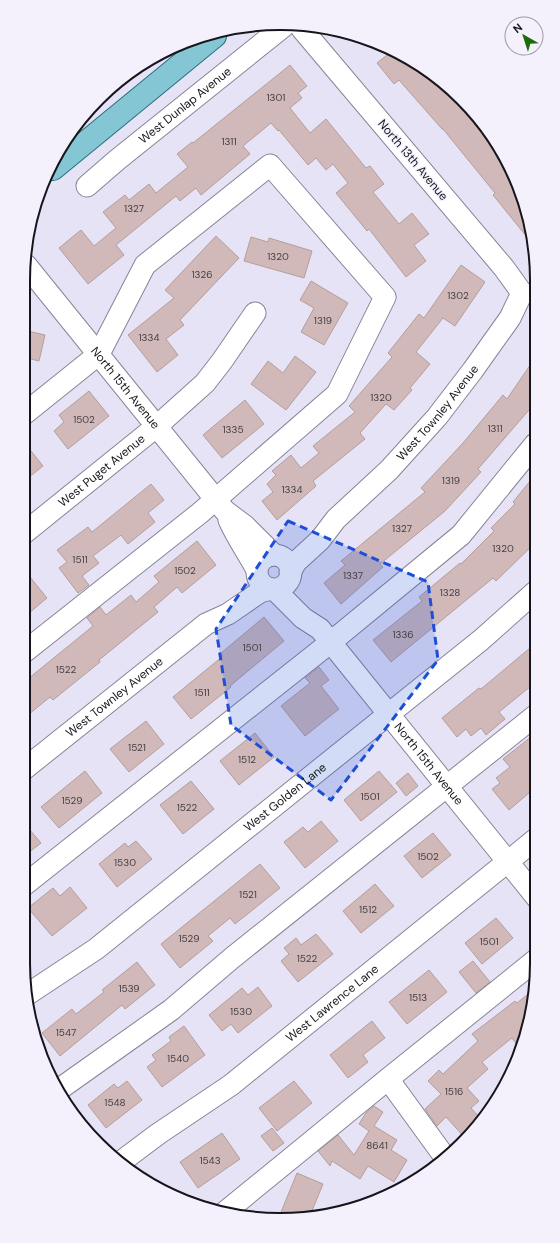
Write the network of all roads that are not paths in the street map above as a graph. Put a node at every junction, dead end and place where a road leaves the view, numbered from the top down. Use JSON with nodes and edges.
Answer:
{"nodes":[{"id":1,"x":279,"y":30,"type":"edge"},
{"id":2,"x":304,"y":31,"type":"edge"},
{"id":3,"x":209,"y":40,"type":"edge"},
{"id":4,"x":62,"y":159,"type":"edge"},
{"id":5,"x":87,"y":186,"type":"dead end"},
{"id":6,"x":31,"y":271,"type":"edge"},
{"id":7,"x":522,"y":293,"type":"joint"},
{"id":8,"x":255,"y":313,"type":"dead end"},
{"id":9,"x":99,"y":354,"type":"junction"},
{"id":10,"x":30,"y":409,"type":"edge"},
{"id":11,"x":157,"y":426,"type":"junction"},
{"id":12,"x":530,"y":450,"type":"edge"},
{"id":13,"x":221,"y":505,"type":"junction"},
{"id":14,"x":336,"y":519,"type":"junction"},
{"id":15,"x":30,"y":528,"type":"edge"},
{"id":16,"x":275,"y":555,"type":"junction"},
{"id":17,"x":291,"y":573,"type":"junction"},
{"id":18,"x":265,"y":581,"type":"junction"},
{"id":19,"x":530,"y":596,"type":"edge"},
{"id":20,"x":326,"y":636,"type":"junction"},
{"id":21,"x":30,"y":648,"type":"edge"},
{"id":22,"x":389,"y":714,"type":"junction"},
{"id":23,"x":530,"y":720,"type":"edge"},
{"id":24,"x":30,"y":764,"type":"edge"},
{"id":25,"x":448,"y":787,"type":"junction"},
{"id":26,"x":530,"y":844,"type":"edge"},
{"id":27,"x":508,"y":861,"type":"junction"},
{"id":28,"x":30,"y":880,"type":"edge"},
{"id":29,"x":530,"y":889,"type":"edge"},
{"id":30,"x":530,"y":965,"type":"edge"},
{"id":31,"x":32,"y":992,"type":"edge"},
{"id":32,"x":388,"y":1079,"type":"junction"},
{"id":33,"x":62,"y":1087,"type":"edge"},
{"id":34,"x":442,"y":1153,"type":"edge"},
{"id":35,"x":125,"y":1159,"type":"edge"},
{"id":36,"x":230,"y":1208,"type":"edge"}],
"edges":[{"from":1,"to":5,"type":"street","name":"West Dunlap Avenue"},
{"from":2,"to":7,"type":"street","name":"North 13th Avenue"},
{"from":3,"to":4,"type":"main road"},
{"from":6,"to":9,"type":"street","name":"North 15th Avenue"},
{"from":7,"to":14,"type":"street","name":"West Townley Avenue"},
{"from":8,"to":11,"type":"street","name":"West Puget Avenue"},
{"from":9,"to":10,"type":"street"},
{"from":9,"to":11,"type":"street","name":"North 15th Avenue"},
{"from":9,"to":13,"type":"street"},
{"from":11,"to":13,"type":"street","name":"North 15th Avenue"},
{"from":11,"to":15,"type":"street","name":"West Puget Avenue"},
{"from":12,"to":20,"type":"street"},
{"from":13,"to":16,"type":"street","name":"North 15th Avenue"},
{"from":13,"to":18,"type":"street","name":"North 15th Avenue"},
{"from":13,"to":21,"type":"street"},
{"from":14,"to":16,"type":"street","name":"West Townley Avenue"},
{"from":14,"to":17,"type":"street","name":"West Townley Avenue"},
{"from":16,"to":17,"type":"street","name":"North 15th Avenue"},
{"from":16,"to":18,"type":"street"},
{"from":17,"to":18,"type":"street"},
{"from":17,"to":20,"type":"street","name":"North 15th Avenue"},
{"from":18,"to":20,"type":"street","name":"North 15th Avenue"},
{"from":18,"to":24,"type":"street","name":"West Townley Avenue"},
{"from":19,"to":22,"type":"street","name":"West Golden Lane"},
{"from":20,"to":22,"type":"street","name":"North 15th Avenue"},
{"from":20,"to":28,"type":"street"},
{"from":22,"to":25,"type":"street","name":"North 15th Avenue"},
{"from":22,"to":31,"type":"street","name":"West Golden Lane"},
{"from":23,"to":25,"type":"street"},
{"from":25,"to":27,"type":"street","name":"North 15th Avenue"},
{"from":25,"to":33,"type":"street"},
{"from":26,"to":27,"type":"street","name":"West Lawrence Lane"},
{"from":27,"to":29,"type":"street","name":"North 15th Avenue"},
{"from":27,"to":35,"type":"street","name":"West Lawrence Lane"},
{"from":30,"to":32,"type":"street"},
{"from":32,"to":34,"type":"street"},
{"from":32,"to":36,"type":"street"}]}
